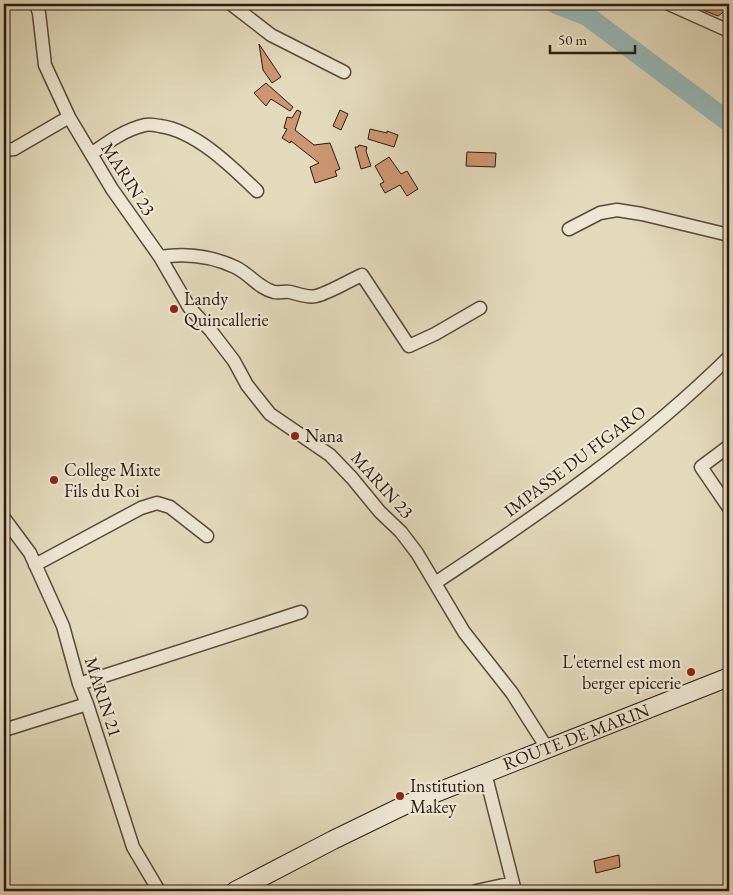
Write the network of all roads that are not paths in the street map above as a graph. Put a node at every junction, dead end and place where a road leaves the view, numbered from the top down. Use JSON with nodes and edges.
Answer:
{"nodes":[{"id":1,"x":36,"y":4,"type":"edge"},
{"id":2,"x":231,"y":4,"type":"edge"},
{"id":3,"x":669,"y":4,"type":"edge"},
{"id":4,"x":729,"y":31,"type":"edge"},
{"id":5,"x":344,"y":72,"type":"dead end"},
{"id":6,"x":69,"y":117,"type":"junction"},
{"id":7,"x":4,"y":150,"type":"edge"},
{"id":8,"x":91,"y":154,"type":"junction"},
{"id":9,"x":257,"y":191,"type":"dead end"},
{"id":10,"x":570,"y":229,"type":"dead end"},
{"id":11,"x":729,"y":235,"type":"edge"},
{"id":12,"x":160,"y":257,"type":"junction"},
{"id":13,"x":480,"y":308,"type":"dead end"},
{"id":14,"x":729,"y":357,"type":"edge"},
{"id":15,"x":729,"y":446,"type":"edge"},
{"id":16,"x":729,"y":508,"type":"edge"},
{"id":17,"x":4,"y":518,"type":"edge"},
{"id":18,"x":207,"y":536,"type":"dead end"},
{"id":19,"x":35,"y":565,"type":"junction"},
{"id":20,"x":435,"y":583,"type":"junction"},
{"id":21,"x":301,"y":612,"type":"dead end"},
{"id":22,"x":729,"y":677,"type":"edge"},
{"id":23,"x":79,"y":684,"type":"junction"},
{"id":24,"x":87,"y":704,"type":"junction"},
{"id":25,"x":4,"y":730,"type":"edge"},
{"id":26,"x":546,"y":748,"type":"junction"},
{"id":27,"x":485,"y":773,"type":"junction"},
{"id":28,"x":514,"y":887,"type":"edge"},
{"id":29,"x":158,"y":891,"type":"edge"},
{"id":30,"x":235,"y":891,"type":"edge"},
{"id":31,"x":476,"y":891,"type":"edge"}],
"edges":[{"from":1,"to":6,"type":"street","name":"MARIN 23"},
{"from":2,"to":5,"type":"street"},
{"from":3,"to":4,"type":"street"},
{"from":6,"to":7,"type":"street"},
{"from":6,"to":8,"type":"street","name":"MARIN 23"},
{"from":8,"to":9,"type":"street"},
{"from":8,"to":12,"type":"street","name":"MARIN 23"},
{"from":10,"to":11,"type":"street"},
{"from":12,"to":13,"type":"street"},
{"from":12,"to":20,"type":"street","name":"MARIN 23"},
{"from":14,"to":20,"type":"street","name":"IMPASSE DU FIGARO"},
{"from":15,"to":16,"type":"street"},
{"from":17,"to":19,"type":"street","name":"MARIN 21"},
{"from":18,"to":19,"type":"street"},
{"from":19,"to":23,"type":"street","name":"MARIN 21"},
{"from":20,"to":26,"type":"street","name":"MARIN 23"},
{"from":21,"to":23,"type":"street"},
{"from":22,"to":26,"type":"main road","name":"ROUTE DE MARIN"},
{"from":23,"to":24,"type":"street","name":"MARIN 21"},
{"from":24,"to":25,"type":"street"},
{"from":24,"to":29,"type":"street","name":"MARIN 21"},
{"from":26,"to":27,"type":"main road","name":"ROUTE DE MARIN"},
{"from":27,"to":28,"type":"street"},
{"from":27,"to":30,"type":"main road","name":"ROUTE DE MARIN"},
{"from":28,"to":31,"type":"street"}]}
